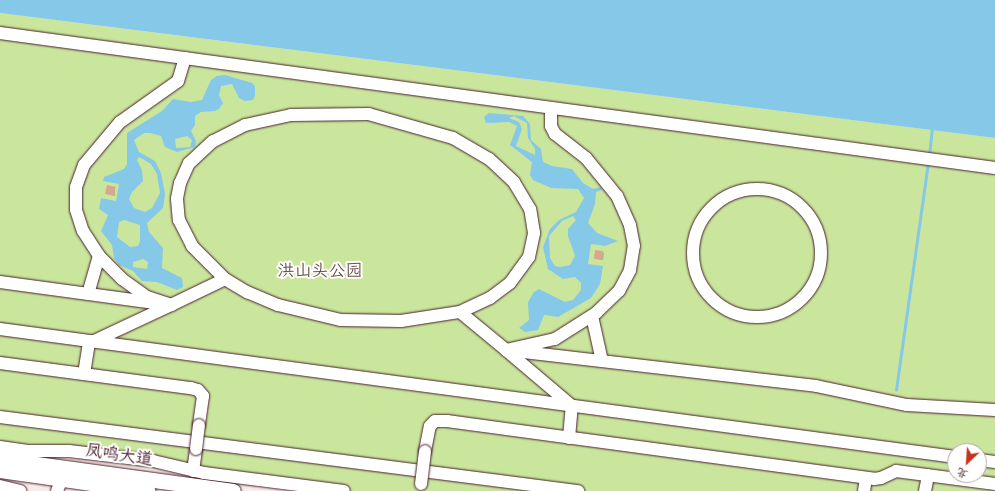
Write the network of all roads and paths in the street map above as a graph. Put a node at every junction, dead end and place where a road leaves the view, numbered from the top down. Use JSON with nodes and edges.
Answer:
{"nodes":[{"id":1,"x":0,"y":33,"type":"edge"},
{"id":2,"x":186,"y":58,"type":"junction"},
{"id":3,"x":551,"y":108,"type":"junction"},
{"id":4,"x":995,"y":168,"type":"edge"},
{"id":5,"x":797,"y":202,"type":"joint"},
{"id":6,"x":99,"y":256,"type":"junction"},
{"id":7,"x":225,"y":279,"type":"junction"},
{"id":8,"x":0,"y":282,"type":"edge"},
{"id":9,"x":88,"y":294,"type":"junction"},
{"id":10,"x":171,"y":305,"type":"junction"},
{"id":11,"x":460,"y":312,"type":"junction"},
{"id":12,"x":592,"y":316,"type":"junction"},
{"id":13,"x":0,"y":329,"type":"edge"},
{"id":14,"x":91,"y":341,"type":"junction"},
{"id":15,"x":506,"y":350,"type":"junction"},
{"id":16,"x":602,"y":361,"type":"junction"},
{"id":17,"x":0,"y":363,"type":"edge"},
{"id":18,"x":84,"y":374,"type":"junction"},
{"id":19,"x":572,"y":406,"type":"junction"},
{"id":20,"x":995,"y":410,"type":"edge"},
{"id":21,"x":0,"y":417,"type":"edge"},
{"id":22,"x":569,"y":438,"type":"junction"},
{"id":23,"x":0,"y":447,"type":"edge"},
{"id":24,"x":947,"y":456,"type":"edge"},
{"id":25,"x":0,"y":458,"type":"edge"},
{"id":26,"x":0,"y":470,"type":"edge"},
{"id":27,"x":193,"y":471,"type":"junction"},
{"id":28,"x":928,"y":475,"type":"junction"},
{"id":29,"x":866,"y":478,"type":"junction"},
{"id":30,"x":67,"y":480,"type":"edge"},
{"id":31,"x":995,"y":484,"type":"edge"},
{"id":32,"x":0,"y":486,"type":"edge"},
{"id":33,"x":420,"y":487,"type":"edge"},
{"id":34,"x":20,"y":491,"type":"edge"},
{"id":35,"x":148,"y":491,"type":"edge"},
{"id":36,"x":233,"y":491,"type":"edge"},
{"id":37,"x":344,"y":491,"type":"edge"},
{"id":38,"x":578,"y":491,"type":"edge"},
{"id":39,"x":864,"y":491,"type":"edge"},
{"id":40,"x":926,"y":491,"type":"edge"}],
"edges":[{"from":1,"to":2,"type":"street"},
{"from":2,"to":3,"type":"street"},
{"from":2,"to":6,"type":"street"},
{"from":3,"to":4,"type":"street"},
{"from":3,"to":12,"type":"street"},
{"from":5,"to":5,"type":"street"},
{"from":6,"to":9,"type":"street"},
{"from":6,"to":10,"type":"street"},
{"from":7,"to":10,"type":"street"},
{"from":7,"to":11,"type":"street"},
{"from":7,"to":11,"type":"street"},
{"from":8,"to":9,"type":"street"},
{"from":9,"to":10,"type":"street"},
{"from":10,"to":14,"type":"street"},
{"from":11,"to":15,"type":"street"},
{"from":12,"to":15,"type":"street"},
{"from":12,"to":16,"type":"street"},
{"from":13,"to":14,"type":"street"},
{"from":14,"to":18,"type":"street"},
{"from":14,"to":19,"type":"street"},
{"from":15,"to":16,"type":"street"},
{"from":15,"to":19,"type":"street"},
{"from":16,"to":20,"type":"street"},
{"from":17,"to":18,"type":"street"},
{"from":18,"to":27,"type":"street","bridge":true},
{"from":19,"to":22,"type":"street"},
{"from":19,"to":24,"type":"street"},
{"from":21,"to":38,"type":"street"},
{"from":22,"to":29,"type":"street"},
{"from":22,"to":33,"type":"street","bridge":true},
{"from":23,"to":27,"type":"street"},
{"from":25,"to":30,"type":"main road","name":"凤鸣大道"},
{"from":26,"to":30,"type":"main road","name":"凤鸣大道"},
{"from":27,"to":37,"type":"street"},
{"from":28,"to":29,"type":"street"},
{"from":28,"to":31,"type":"street"},
{"from":28,"to":40,"type":"street"},
{"from":29,"to":39,"type":"street"},
{"from":30,"to":35,"type":"main road","name":"凤鸣大道"},
{"from":30,"to":36,"type":"main road","name":"凤鸣大道"},
{"from":32,"to":34,"type":"street"}]}
